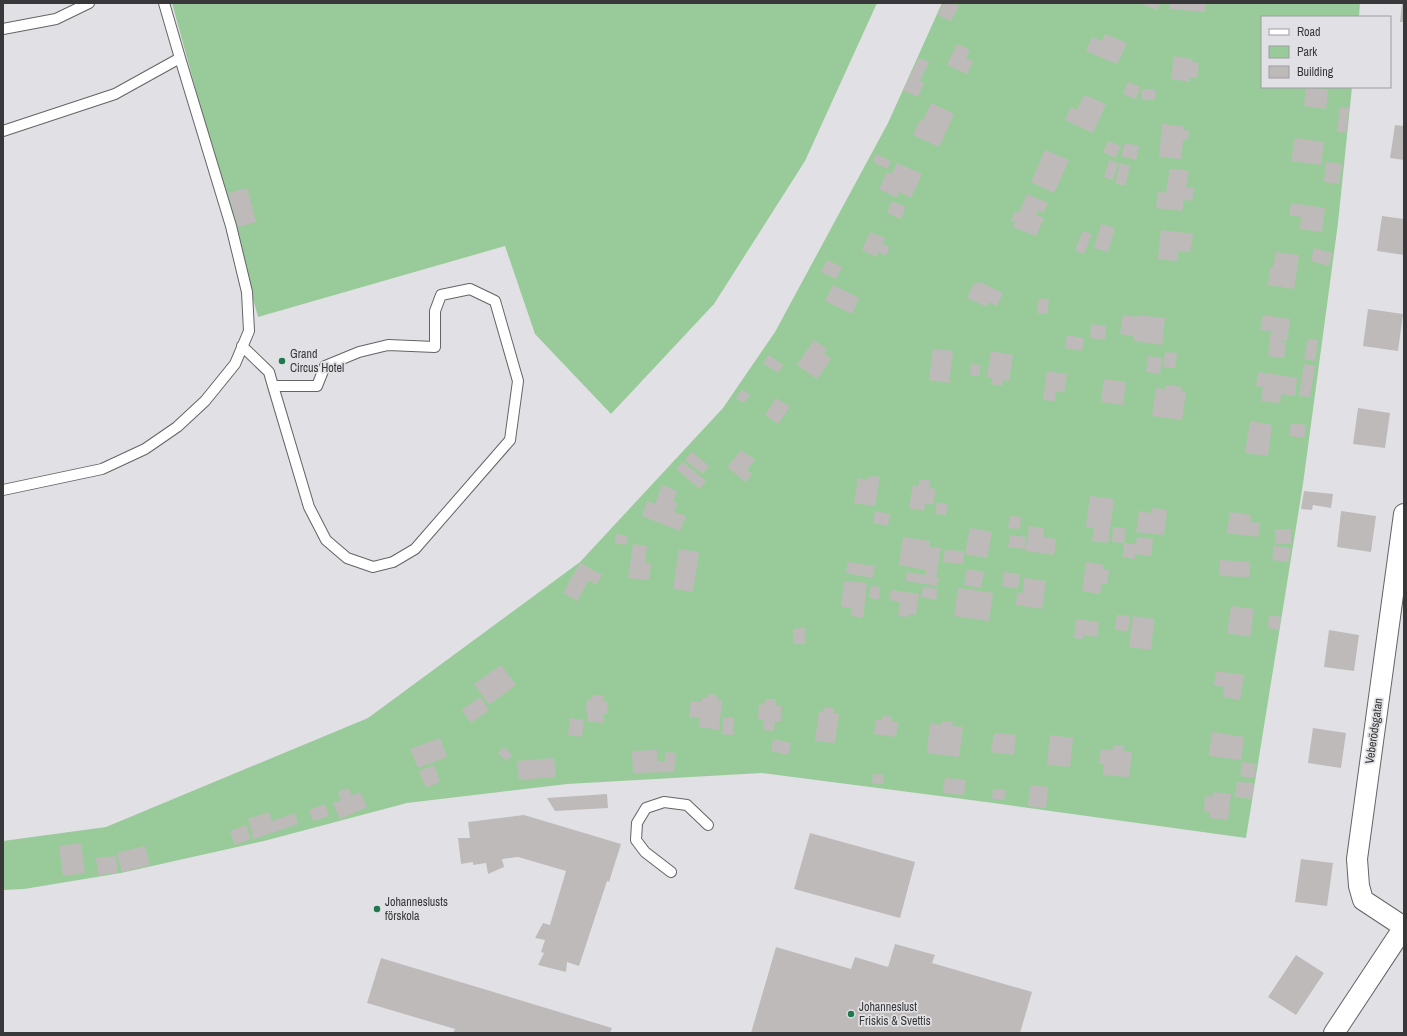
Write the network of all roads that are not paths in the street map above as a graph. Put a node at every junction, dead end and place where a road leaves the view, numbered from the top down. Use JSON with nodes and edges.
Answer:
{"nodes":[{"id":1,"x":89,"y":3,"type":"edge"},
{"id":2,"x":164,"y":3,"type":"edge"},
{"id":3,"x":3,"y":29,"type":"edge"},
{"id":4,"x":180,"y":58,"type":"junction"},
{"id":5,"x":3,"y":131,"type":"edge"},
{"id":6,"x":242,"y":346,"type":"junction"},
{"id":7,"x":273,"y":386,"type":"junction"},
{"id":8,"x":3,"y":490,"type":"edge"},
{"id":9,"x":1404,"y":514,"type":"edge"},
{"id":10,"x":708,"y":826,"type":"dead end"},
{"id":11,"x":671,"y":872,"type":"dead end"},
{"id":12,"x":1404,"y":927,"type":"edge"},
{"id":13,"x":1334,"y":1033,"type":"edge"}],
"edges":[{"from":1,"to":3,"type":"lane"},
{"from":2,"to":4,"type":"lane"},
{"from":4,"to":5,"type":"lane"},
{"from":4,"to":6,"type":"lane"},
{"from":6,"to":7,"type":"lane"},
{"from":6,"to":8,"type":"lane"},
{"from":7,"to":7,"type":"lane"},
{"from":9,"to":12,"type":"street","name":"Veberödsgatan"},
{"from":10,"to":11,"type":"lane"},
{"from":12,"to":13,"type":"street"}]}
